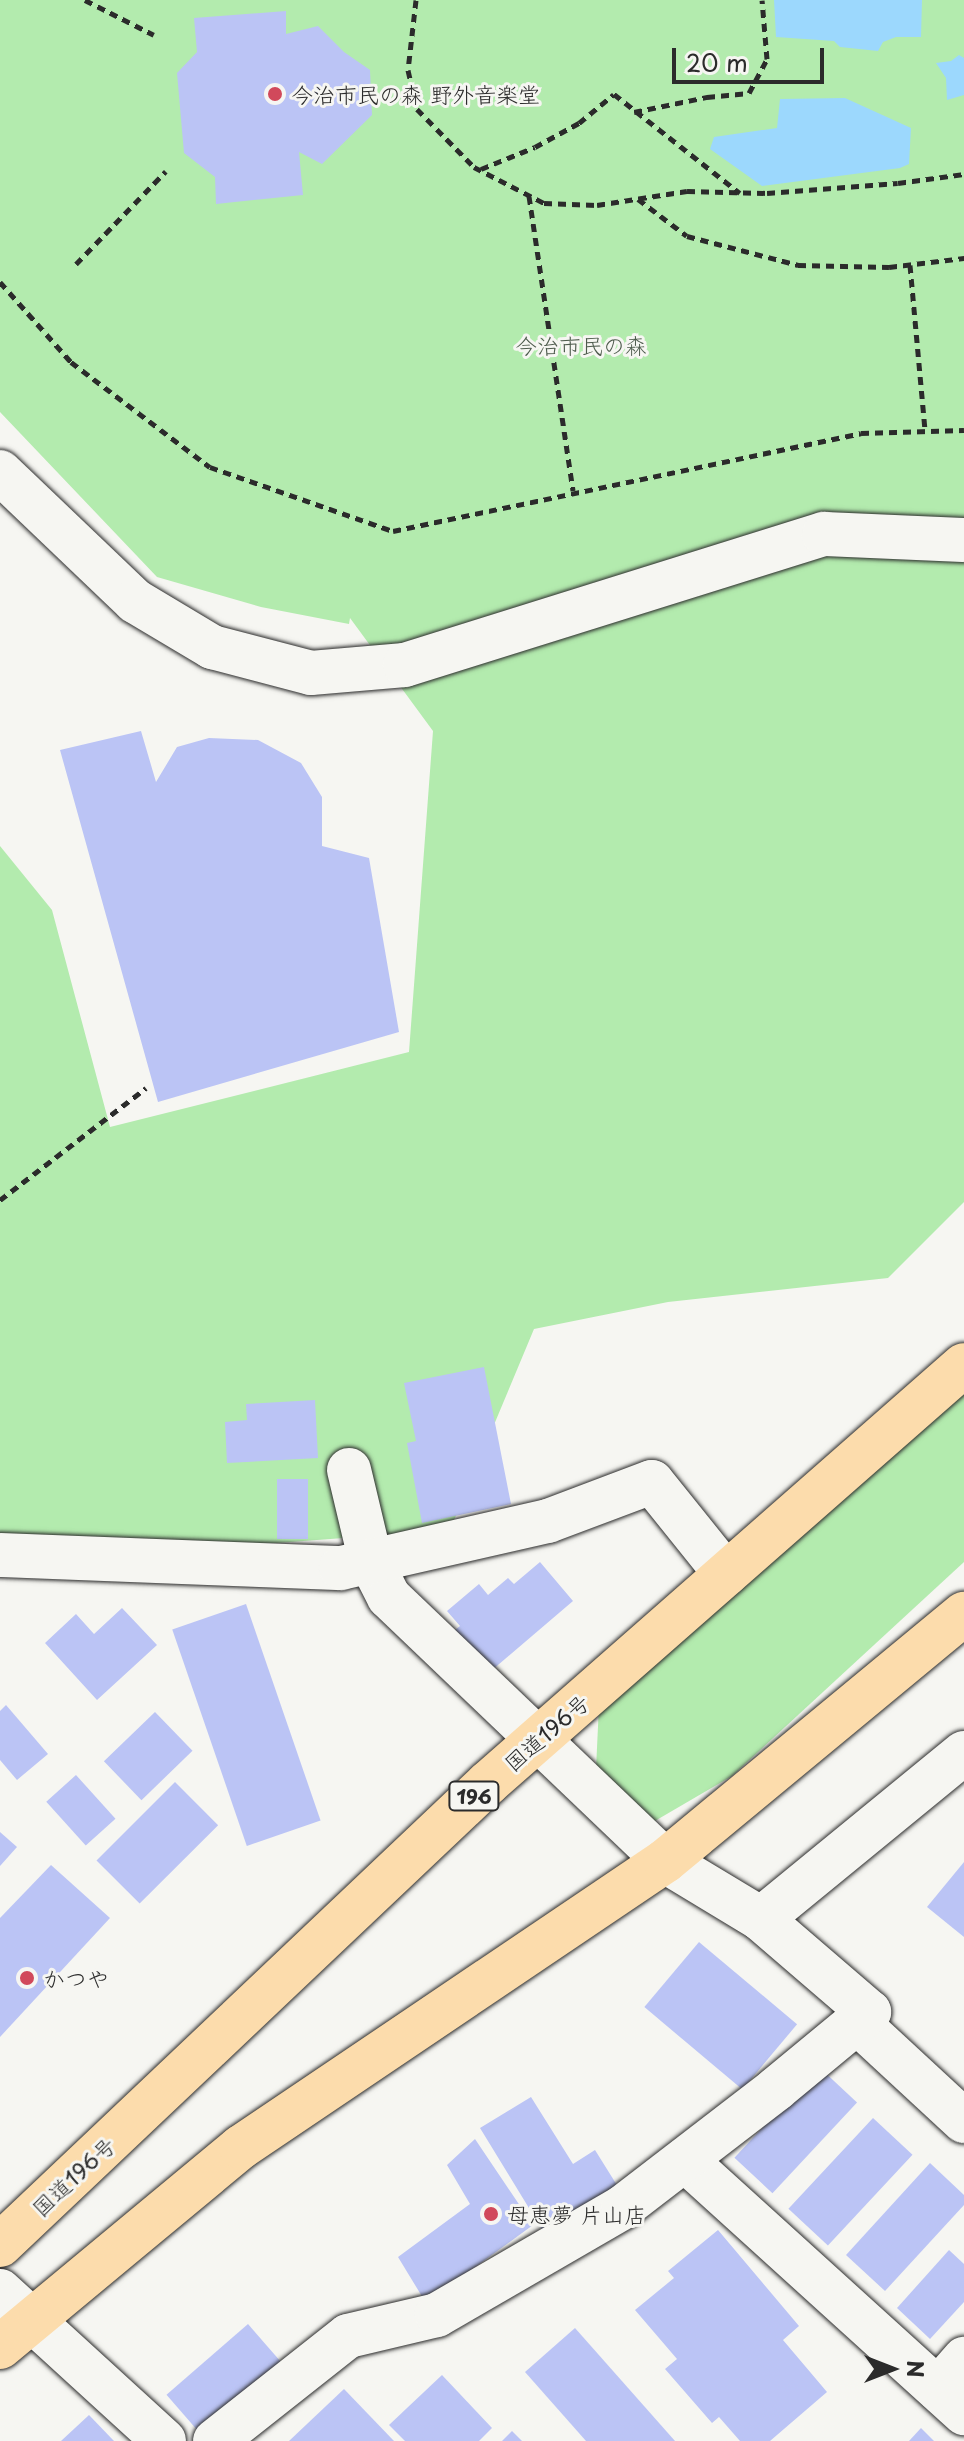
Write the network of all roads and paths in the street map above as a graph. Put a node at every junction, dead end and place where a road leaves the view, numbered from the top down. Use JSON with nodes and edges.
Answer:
{"nodes":[{"id":1,"x":85,"y":0,"type":"edge"},
{"id":2,"x":416,"y":0,"type":"edge"},
{"id":3,"x":762,"y":0,"type":"edge"},
{"id":4,"x":154,"y":35,"type":"dead end"},
{"id":5,"x":634,"y":112,"type":"junction"},
{"id":6,"x":480,"y":169,"type":"junction"},
{"id":7,"x":166,"y":171,"type":"dead end"},
{"id":8,"x":964,"y":174,"type":"edge"},
{"id":9,"x":740,"y":193,"type":"junction"},
{"id":10,"x":528,"y":195,"type":"junction"},
{"id":11,"x":637,"y":198,"type":"junction"},
{"id":12,"x":964,"y":258,"type":"edge"},
{"id":13,"x":76,"y":264,"type":"dead end"},
{"id":14,"x":910,"y":265,"type":"junction"},
{"id":15,"x":0,"y":282,"type":"edge"},
{"id":16,"x":964,"y":430,"type":"edge"},
{"id":17,"x":925,"y":431,"type":"junction"},
{"id":18,"x":0,"y":472,"type":"edge"},
{"id":19,"x":573,"y":491,"type":"junction"},
{"id":20,"x":964,"y":540,"type":"edge"},
{"id":21,"x":146,"y":1088,"type":"dead end"},
{"id":22,"x":0,"y":1200,"type":"edge"},
{"id":23,"x":964,"y":1365,"type":"edge"},
{"id":24,"x":349,"y":1470,"type":"dead end"},
{"id":25,"x":0,"y":1555,"type":"edge"},
{"id":26,"x":371,"y":1562,"type":"junction"},
{"id":27,"x":726,"y":1574,"type":"junction"},
{"id":28,"x":964,"y":1614,"type":"edge"},
{"id":29,"x":540,"y":1738,"type":"junction"},
{"id":30,"x":964,"y":1753,"type":"edge"},
{"id":31,"x":665,"y":1861,"type":"junction"},
{"id":32,"x":761,"y":1919,"type":"junction"},
{"id":33,"x":857,"y":2022,"type":"junction"},
{"id":34,"x":964,"y":2121,"type":"edge"},
{"id":35,"x":685,"y":2160,"type":"junction"},
{"id":36,"x":0,"y":2245,"type":"edge"},
{"id":37,"x":0,"y":2291,"type":"edge"},
{"id":38,"x":33,"y":2319,"type":"junction"},
{"id":39,"x":0,"y":2347,"type":"edge"},
{"id":40,"x":955,"y":2387,"type":"edge"},
{"id":41,"x":164,"y":2441,"type":"edge"},
{"id":42,"x":215,"y":2441,"type":"edge"}],
"edges":[{"from":1,"to":4,"type":"path"},
{"from":2,"to":6,"type":"path"},
{"from":3,"to":5,"type":"path"},
{"from":5,"to":6,"type":"path"},
{"from":5,"to":9,"type":"path"},
{"from":6,"to":10,"type":"path"},
{"from":7,"to":13,"type":"path"},
{"from":8,"to":9,"type":"path"},
{"from":9,"to":11,"type":"path"},
{"from":10,"to":11,"type":"path"},
{"from":10,"to":19,"type":"path"},
{"from":11,"to":14,"type":"path"},
{"from":12,"to":14,"type":"path"},
{"from":14,"to":17,"type":"path"},
{"from":15,"to":19,"type":"path"},
{"from":16,"to":17,"type":"path"},
{"from":17,"to":19,"type":"path"},
{"from":18,"to":20,"type":"street"},
{"from":21,"to":22,"type":"path"},
{"from":23,"to":27,"type":"highway","name":"国道196号","number":"196"},
{"from":24,"to":26,"type":"street"},
{"from":25,"to":26,"type":"street"},
{"from":26,"to":27,"type":"street"},
{"from":26,"to":29,"type":"street"},
{"from":27,"to":29,"type":"highway","name":"国道196号","number":"196"},
{"from":28,"to":31,"type":"highway"},
{"from":29,"to":31,"type":"street"},
{"from":29,"to":36,"type":"highway","name":"国道196号","number":"196"},
{"from":30,"to":32,"type":"street"},
{"from":31,"to":32,"type":"street"},
{"from":31,"to":38,"type":"highway"},
{"from":32,"to":33,"type":"street"},
{"from":33,"to":34,"type":"street"},
{"from":33,"to":35,"type":"street"},
{"from":35,"to":40,"type":"street"},
{"from":35,"to":42,"type":"street"},
{"from":37,"to":38,"type":"street"},
{"from":38,"to":39,"type":"highway"},
{"from":38,"to":41,"type":"street"}]}
